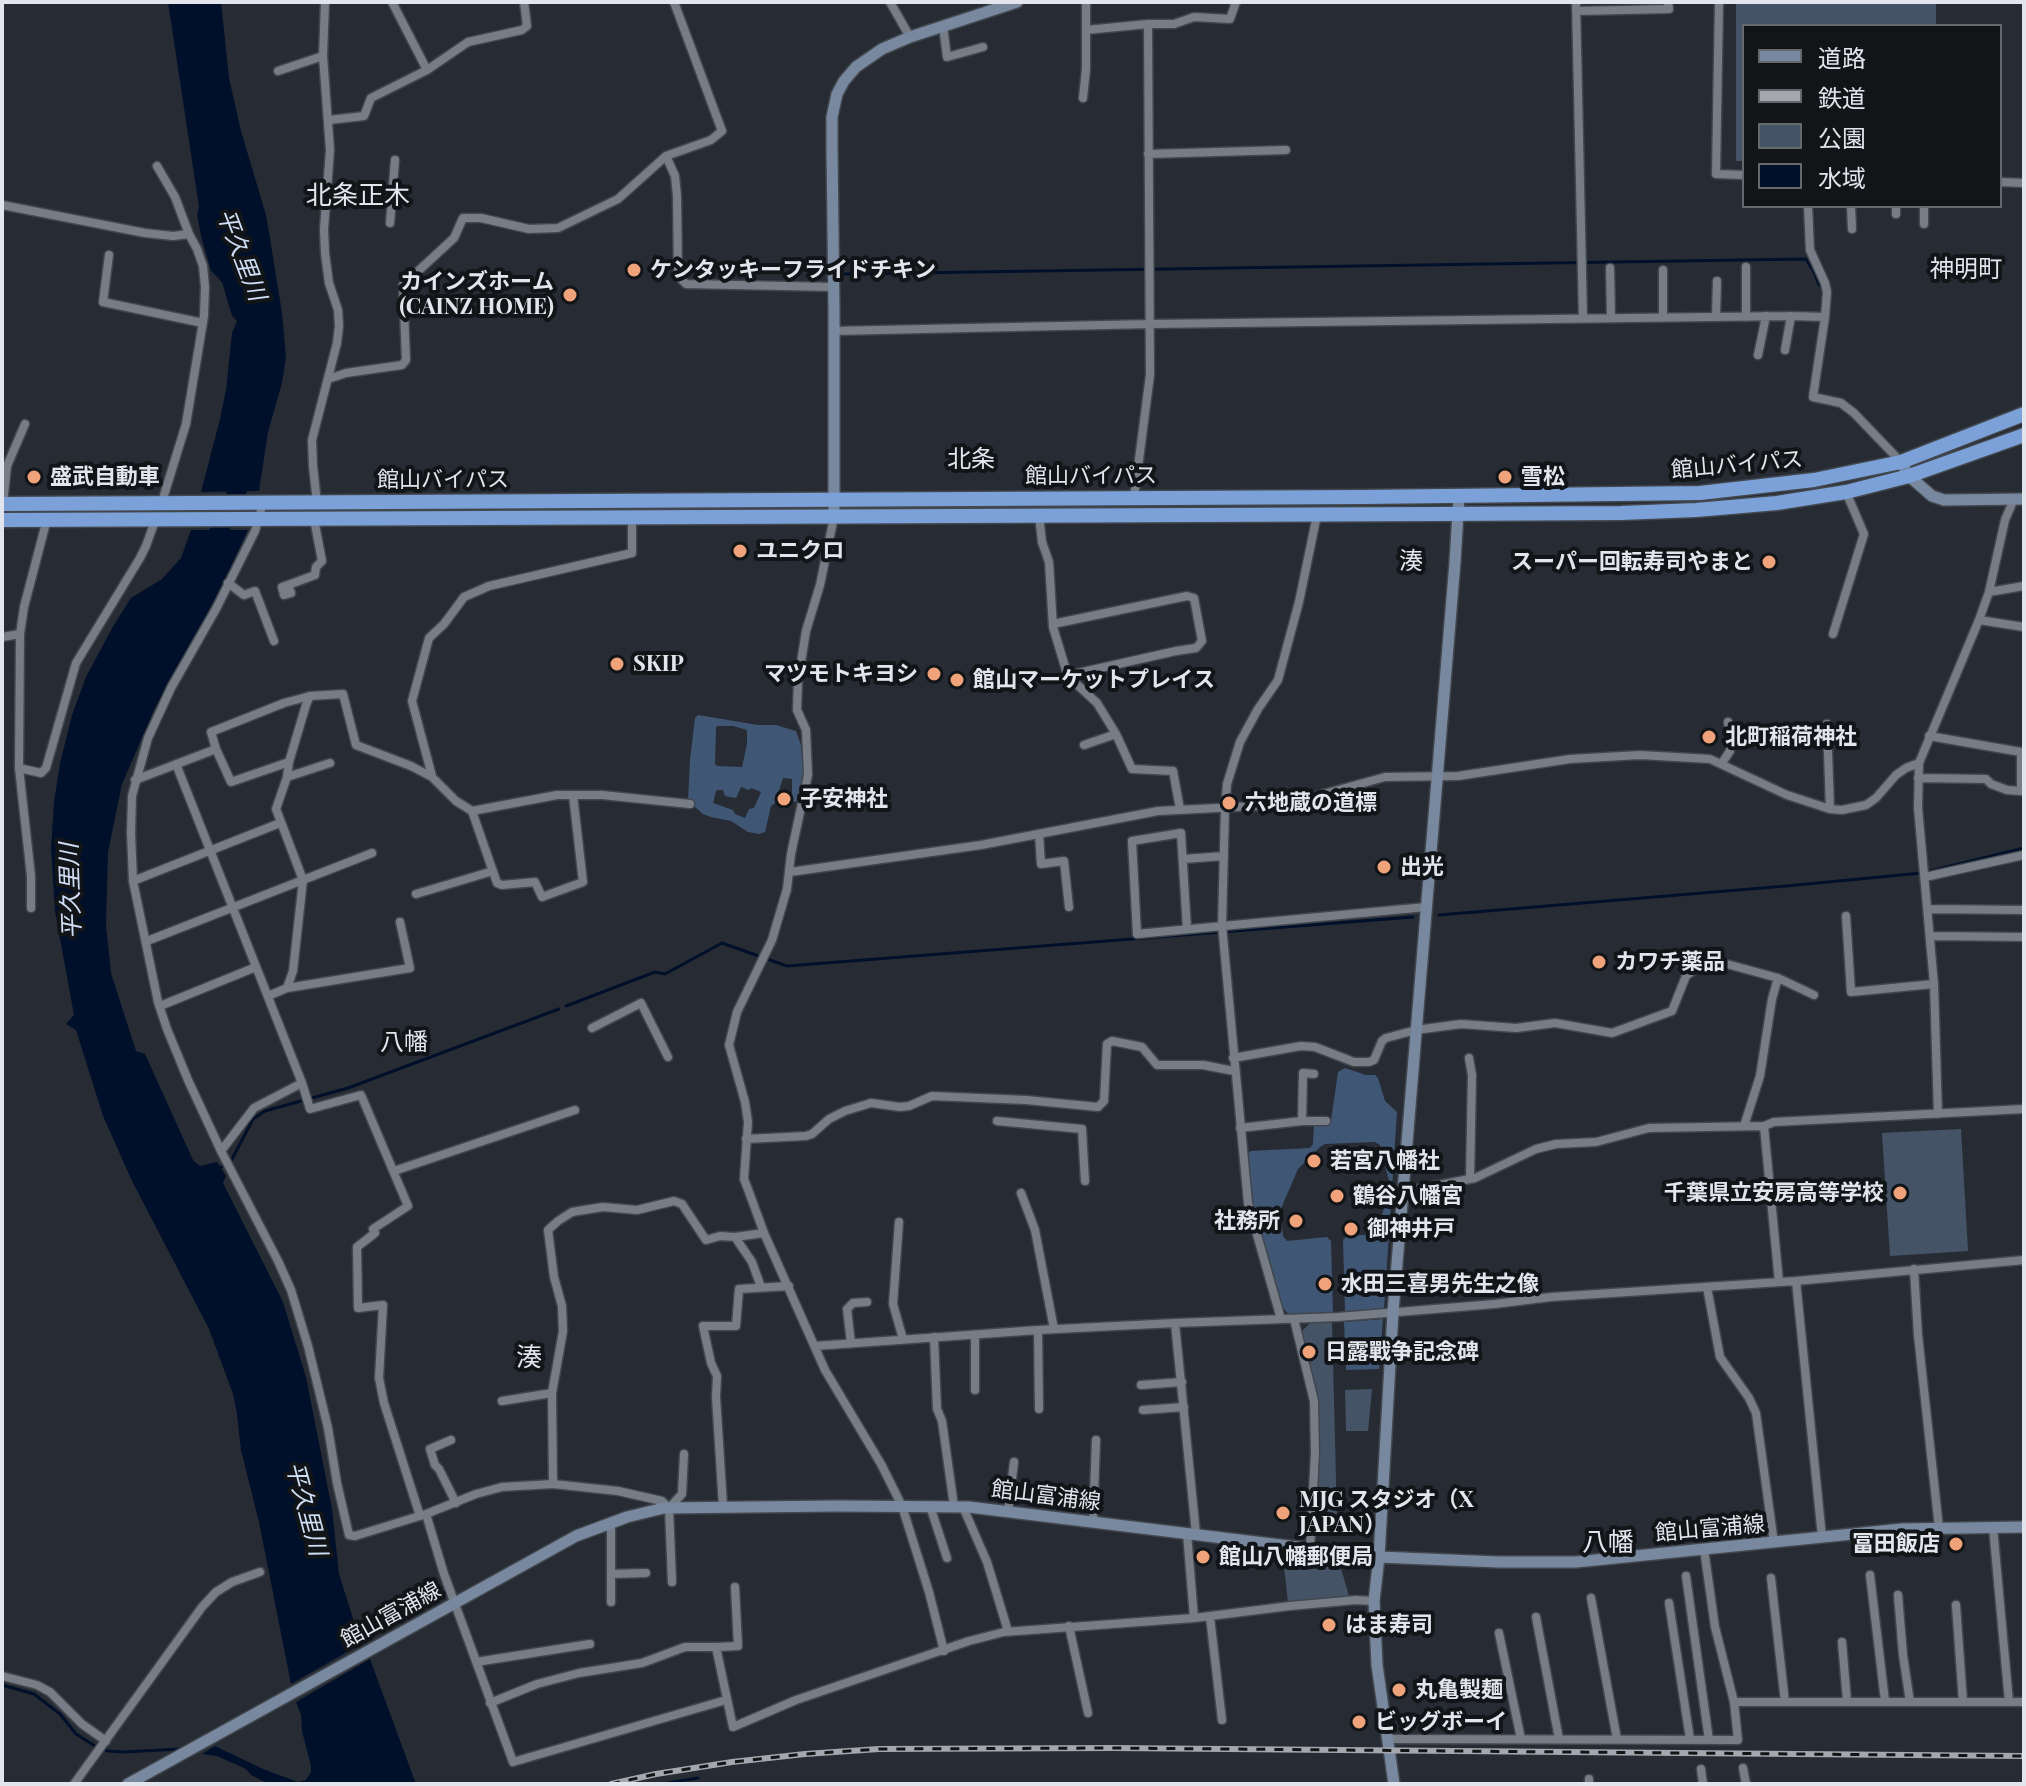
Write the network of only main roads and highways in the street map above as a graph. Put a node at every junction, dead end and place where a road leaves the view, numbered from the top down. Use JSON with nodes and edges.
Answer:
{"nodes":[{"id":1,"x":2024,"y":414,"type":"edge"},
{"id":2,"x":2024,"y":435,"type":"edge"},
{"id":3,"x":2,"y":504,"type":"edge"},
{"id":4,"x":2,"y":520,"type":"edge"}],
"edges":[{"from":1,"to":3,"type":"highway","name":"館山バイパス"},
{"from":2,"to":4,"type":"highway","name":"館山バイパス"}]}
